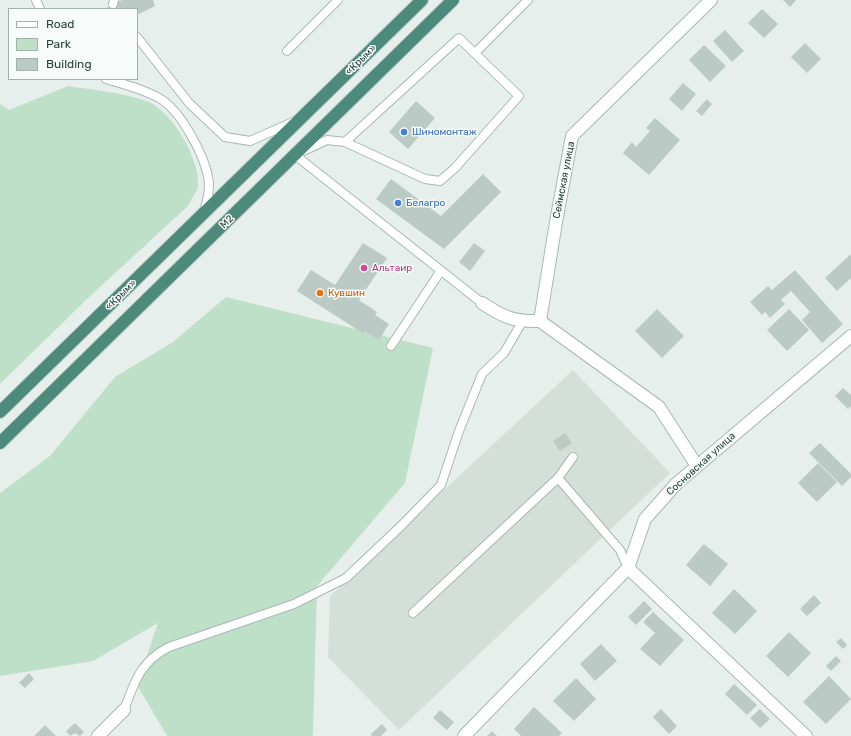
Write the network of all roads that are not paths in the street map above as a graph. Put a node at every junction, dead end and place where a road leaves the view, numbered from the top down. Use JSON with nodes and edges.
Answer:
{"nodes":[{"id":1,"x":422,"y":0,"type":"edge"},
{"id":2,"x":453,"y":0,"type":"edge"},
{"id":3,"x":528,"y":0,"type":"edge"},
{"id":4,"x":711,"y":0,"type":"edge"},
{"id":5,"x":333,"y":2,"type":"edge"},
{"id":6,"x":138,"y":38,"type":"edge"},
{"id":7,"x":287,"y":51,"type":"dead end"},
{"id":8,"x":475,"y":53,"type":"junction"},
{"id":9,"x":109,"y":80,"type":"edge"},
{"id":10,"x":299,"y":120,"type":"junction"},
{"id":11,"x":344,"y":142,"type":"junction"},
{"id":12,"x":295,"y":155,"type":"junction"},
{"id":13,"x":203,"y":214,"type":"junction"},
{"id":14,"x":440,"y":272,"type":"junction"},
{"id":15,"x":482,"y":303,"type":"joint"},
{"id":16,"x":540,"y":321,"type":"junction"},
{"id":17,"x":522,"y":322,"type":"junction"},
{"id":18,"x":851,"y":336,"type":"edge"},
{"id":19,"x":392,"y":346,"type":"dead end"},
{"id":20,"x":0,"y":412,"type":"edge"},
{"id":21,"x":0,"y":443,"type":"edge"},
{"id":22,"x":573,"y":457,"type":"dead end"},
{"id":23,"x":697,"y":466,"type":"junction"},
{"id":24,"x":558,"y":478,"type":"junction"},
{"id":25,"x":628,"y":568,"type":"junction"},
{"id":26,"x":413,"y":613,"type":"dead end"},
{"id":27,"x":124,"y":710,"type":"joint"},
{"id":28,"x":473,"y":728,"type":"edge"},
{"id":29,"x":98,"y":736,"type":"edge"},
{"id":30,"x":806,"y":736,"type":"edge"}],
"edges":[{"from":1,"to":10,"type":"highway","name":"«Крым»"},
{"from":2,"to":12,"type":"highway","name":"М2"},
{"from":3,"to":8,"type":"lane"},
{"from":4,"to":16,"type":"street","name":"Сеймская улица"},
{"from":5,"to":7,"type":"lane"},
{"from":6,"to":10,"type":"lane"},
{"from":8,"to":11,"type":"lane"},
{"from":8,"to":11,"type":"lane"},
{"from":9,"to":13,"type":"lane"},
{"from":10,"to":13,"type":"highway","name":"«Крым»"},
{"from":11,"to":12,"type":"lane"},
{"from":12,"to":14,"type":"lane"},
{"from":12,"to":21,"type":"highway","name":"М2"},
{"from":13,"to":20,"type":"highway","name":"«Крым»"},
{"from":14,"to":15,"type":"lane"},
{"from":14,"to":19,"type":"lane"},
{"from":15,"to":17,"type":"street"},
{"from":16,"to":17,"type":"street"},
{"from":16,"to":23,"type":"street"},
{"from":17,"to":27,"type":"lane"},
{"from":18,"to":23,"type":"street","name":"Сосновская улица"},
{"from":22,"to":24,"type":"lane"},
{"from":23,"to":25,"type":"street","name":"Сосновская улица"},
{"from":24,"to":25,"type":"lane"},
{"from":24,"to":26,"type":"lane"},
{"from":25,"to":28,"type":"street","name":"Сосновская улица"},
{"from":25,"to":30,"type":"street"},
{"from":27,"to":29,"type":"street"}]}
